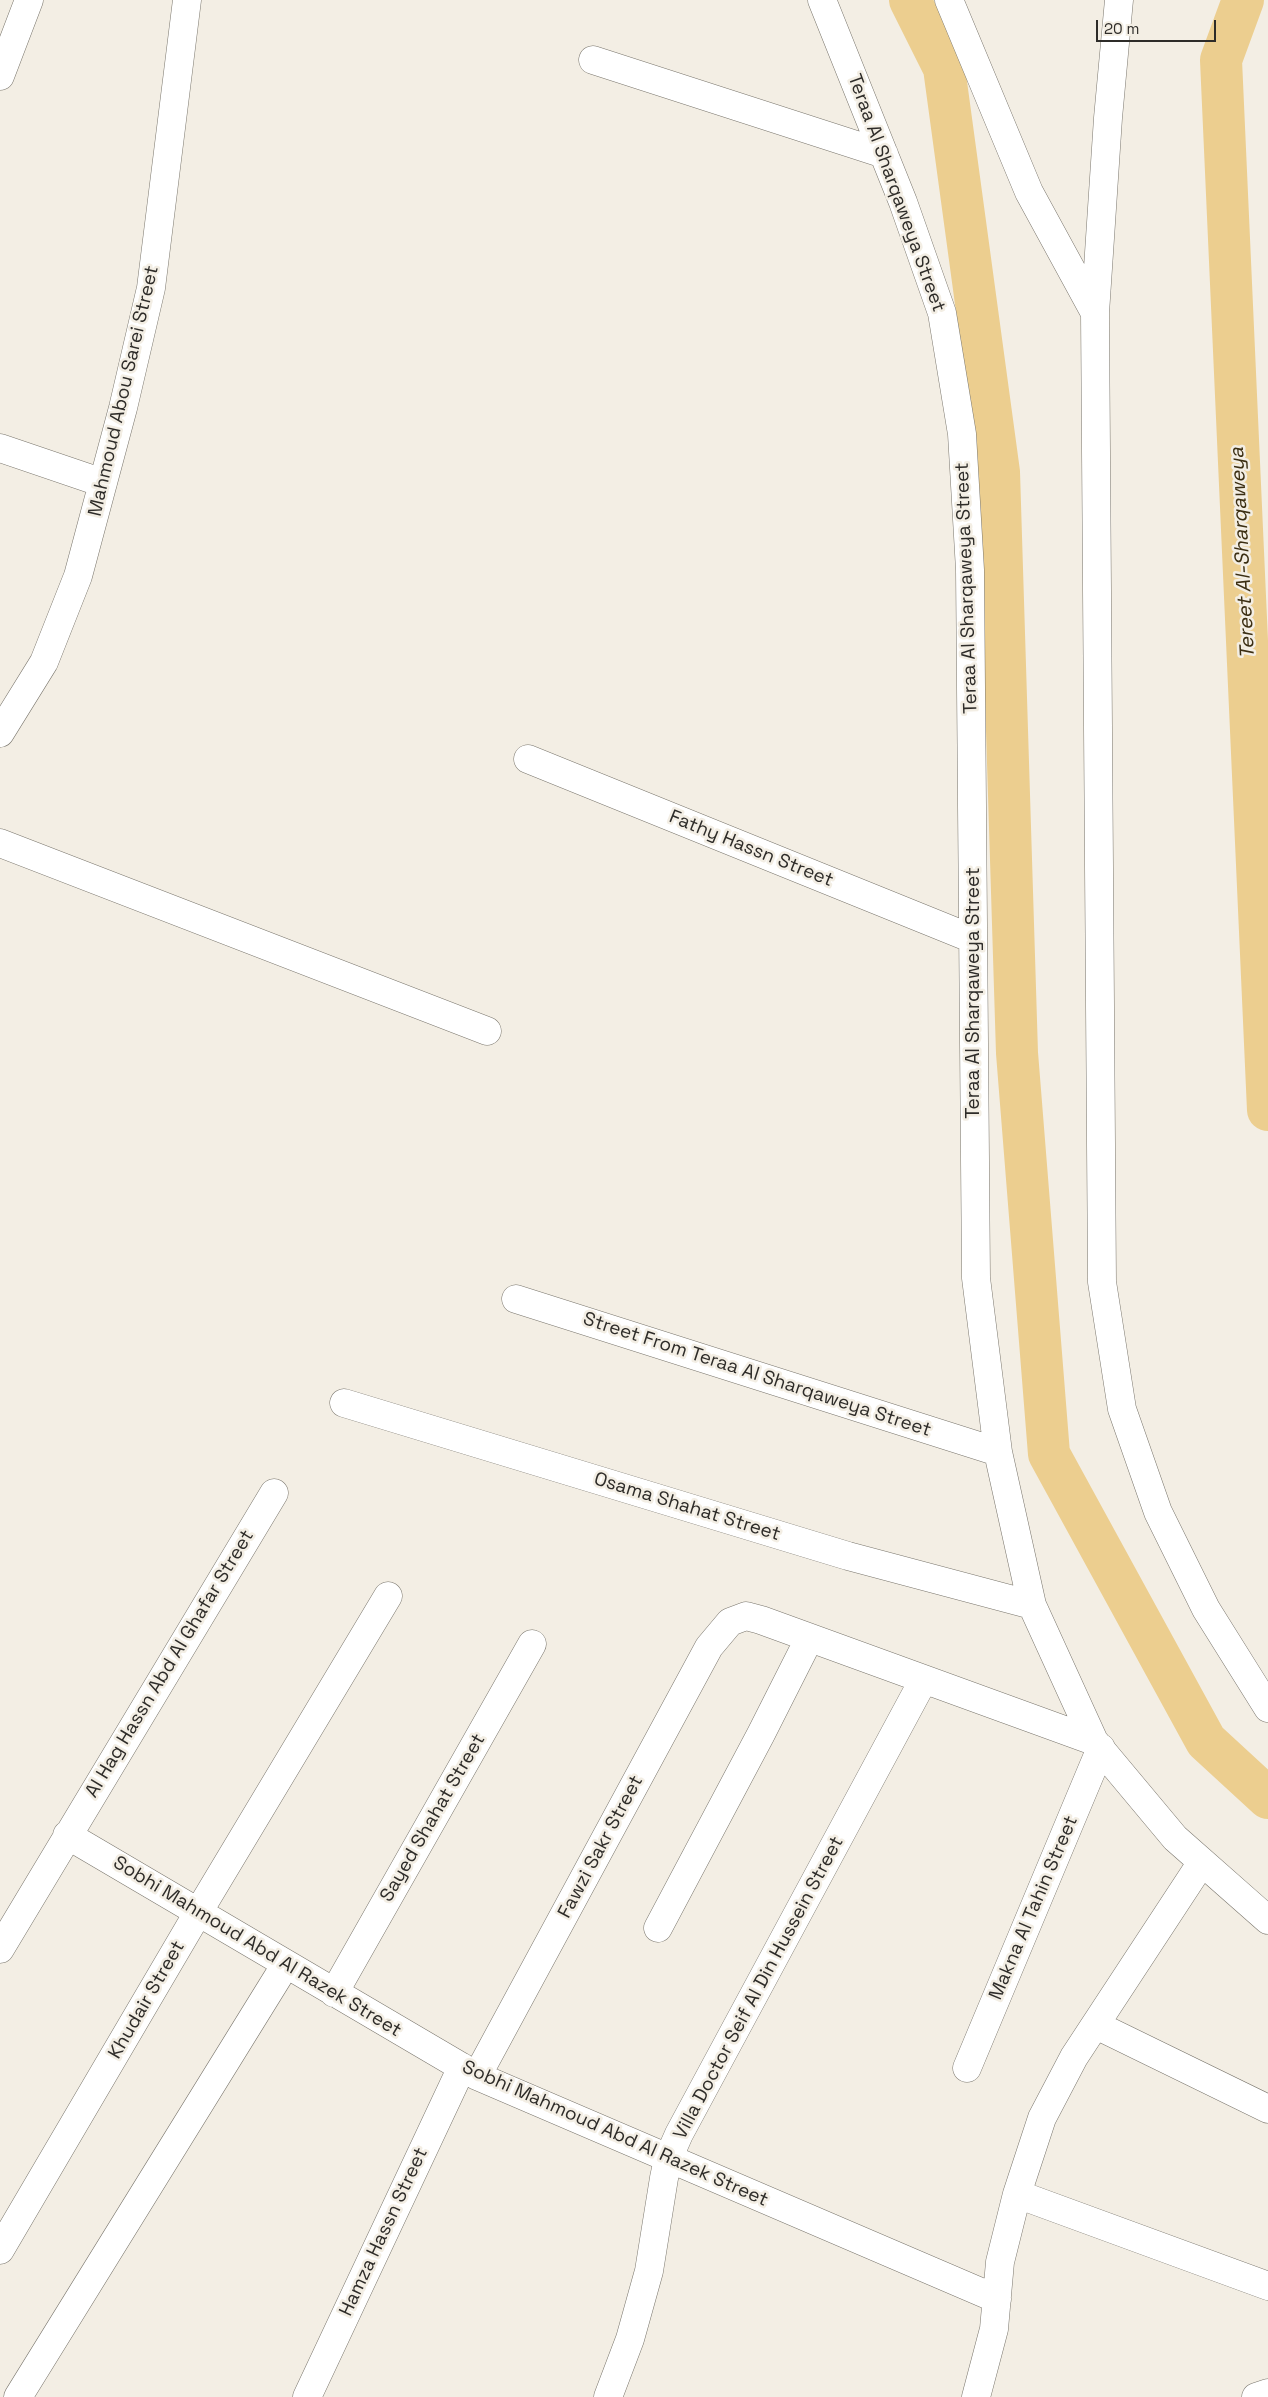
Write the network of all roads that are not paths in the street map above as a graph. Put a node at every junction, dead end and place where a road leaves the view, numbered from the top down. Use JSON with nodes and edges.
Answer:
{"nodes":[{"id":1,"x":29,"y":0,"type":"edge"},
{"id":2,"x":187,"y":0,"type":"edge"},
{"id":3,"x":822,"y":0,"type":"edge"},
{"id":4,"x":949,"y":0,"type":"edge"},
{"id":5,"x":1120,"y":0,"type":"edge"},
{"id":6,"x":593,"y":60,"type":"dead end"},
{"id":7,"x":0,"y":76,"type":"edge"},
{"id":8,"x":884,"y":154,"type":"junction"},
{"id":9,"x":1094,"y":313,"type":"junction"},
{"id":10,"x":0,"y":448,"type":"edge"},
{"id":11,"x":103,"y":483,"type":"junction"},
{"id":12,"x":0,"y":733,"type":"edge"},
{"id":13,"x":528,"y":759,"type":"dead end"},
{"id":14,"x":0,"y":843,"type":"edge"},
{"id":15,"x":973,"y":939,"type":"junction"},
{"id":16,"x":487,"y":1031,"type":"dead end"},
{"id":17,"x":516,"y":1299,"type":"dead end"},
{"id":18,"x":344,"y":1403,"type":"dead end"},
{"id":19,"x":998,"y":1452,"type":"junction"},
{"id":20,"x":274,"y":1493,"type":"dead end"},
{"id":21,"x":388,"y":1596,"type":"dead end"},
{"id":22,"x":1032,"y":1605,"type":"junction"},
{"id":23,"x":809,"y":1639,"type":"junction"},
{"id":24,"x":532,"y":1644,"type":"dead end"},
{"id":25,"x":924,"y":1679,"type":"junction"},
{"id":26,"x":1268,"y":1708,"type":"edge"},
{"id":27,"x":1098,"y":1744,"type":"junction"},
{"id":28,"x":67,"y":1835,"type":"junction"},
{"id":29,"x":1202,"y":1862,"type":"junction"},
{"id":30,"x":199,"y":1912,"type":"junction"},
{"id":31,"x":1268,"y":1920,"type":"edge"},
{"id":32,"x":658,"y":1928,"type":"dead end"},
{"id":33,"x":0,"y":1949,"type":"edge"},
{"id":34,"x":286,"y":1964,"type":"junction"},
{"id":35,"x":334,"y":1992,"type":"junction"},
{"id":36,"x":1096,"y":2025,"type":"junction"},
{"id":37,"x":967,"y":2068,"type":"dead end"},
{"id":38,"x":469,"y":2072,"type":"junction"},
{"id":39,"x":1268,"y":2109,"type":"edge"},
{"id":40,"x":668,"y":2159,"type":"junction"},
{"id":41,"x":1017,"y":2194,"type":"junction"},
{"id":42,"x":0,"y":2250,"type":"edge"},
{"id":43,"x":1268,"y":2286,"type":"edge"},
{"id":44,"x":997,"y":2299,"type":"junction"},
{"id":45,"x":1268,"y":2394,"type":"edge"},
{"id":46,"x":18,"y":2397,"type":"edge"},
{"id":47,"x":307,"y":2397,"type":"edge"},
{"id":48,"x":608,"y":2397,"type":"edge"},
{"id":49,"x":976,"y":2397,"type":"edge"},
{"id":50,"x":1256,"y":2397,"type":"edge"}],
"edges":[{"from":1,"to":7,"type":"street"},
{"from":2,"to":11,"type":"street","name":"Mahmoud Abou Sarei Street"},
{"from":3,"to":8,"type":"street","name":"Teraa Al Sharqaweya Street"},
{"from":4,"to":9,"type":"street"},
{"from":5,"to":9,"type":"street"},
{"from":6,"to":8,"type":"street"},
{"from":8,"to":15,"type":"street","name":"Teraa Al Sharqaweya Street"},
{"from":9,"to":26,"type":"street"},
{"from":10,"to":11,"type":"street"},
{"from":11,"to":12,"type":"street","name":"Mahmoud Abou Sarei Street"},
{"from":13,"to":15,"type":"street","name":"Fathy Hassn Street"},
{"from":14,"to":16,"type":"street"},
{"from":15,"to":19,"type":"street","name":"Teraa Al Sharqaweya Street"},
{"from":17,"to":19,"type":"street","name":"Street From Teraa Al Sharqaweya Street"},
{"from":18,"to":22,"type":"street","name":"Osama Shahat Street"},
{"from":19,"to":22,"type":"street","name":"Teraa Al Sharqaweya Street"},
{"from":20,"to":28,"type":"street","name":"Al Hag Hassn Abd Al Ghafar Street"},
{"from":21,"to":30,"type":"street","name":"Khudair Street"},
{"from":22,"to":27,"type":"street","name":"Teraa Al Sharqaweya Street"},
{"from":23,"to":25,"type":"street"},
{"from":23,"to":32,"type":"street"},
{"from":23,"to":38,"type":"street","name":"Fawzi Sakr Street"},
{"from":24,"to":35,"type":"street","name":"Sayed Shahat Street"},
{"from":25,"to":27,"type":"street"},
{"from":25,"to":40,"type":"street","name":"Villa Doctor Seif Al Din Hussein Street"},
{"from":27,"to":29,"type":"street","name":"Teraa Al Sharqaweya Street"},
{"from":27,"to":37,"type":"street","name":"Makna Al Tahin Street"},
{"from":28,"to":30,"type":"street","name":"Sobhi Mahmoud Abd Al Razek Street"},
{"from":28,"to":33,"type":"street","name":"Al Hag Hassn Abd Al Ghafar Street"},
{"from":29,"to":31,"type":"street","name":"Teraa Al Sharqaweya Street"},
{"from":29,"to":36,"type":"street"},
{"from":30,"to":34,"type":"street","name":"Sobhi Mahmoud Abd Al Razek Street"},
{"from":30,"to":42,"type":"street","name":"Khudair Street"},
{"from":34,"to":35,"type":"street","name":"Sobhi Mahmoud Abd Al Razek Street"},
{"from":34,"to":46,"type":"street"},
{"from":35,"to":38,"type":"street","name":"Sobhi Mahmoud Abd Al Razek Street"},
{"from":36,"to":39,"type":"street"},
{"from":36,"to":41,"type":"street"},
{"from":38,"to":40,"type":"street","name":"Sobhi Mahmoud Abd Al Razek Street"},
{"from":38,"to":47,"type":"street","name":"Hamza Hassn Street"},
{"from":40,"to":44,"type":"street","name":"Sobhi Mahmoud Abd Al Razek Street"},
{"from":40,"to":48,"type":"street","name":"Villa Doctor Seif Al Din Hussein Street"},
{"from":41,"to":43,"type":"street"},
{"from":41,"to":44,"type":"street"},
{"from":44,"to":49,"type":"street"},
{"from":45,"to":50,"type":"street"}]}
